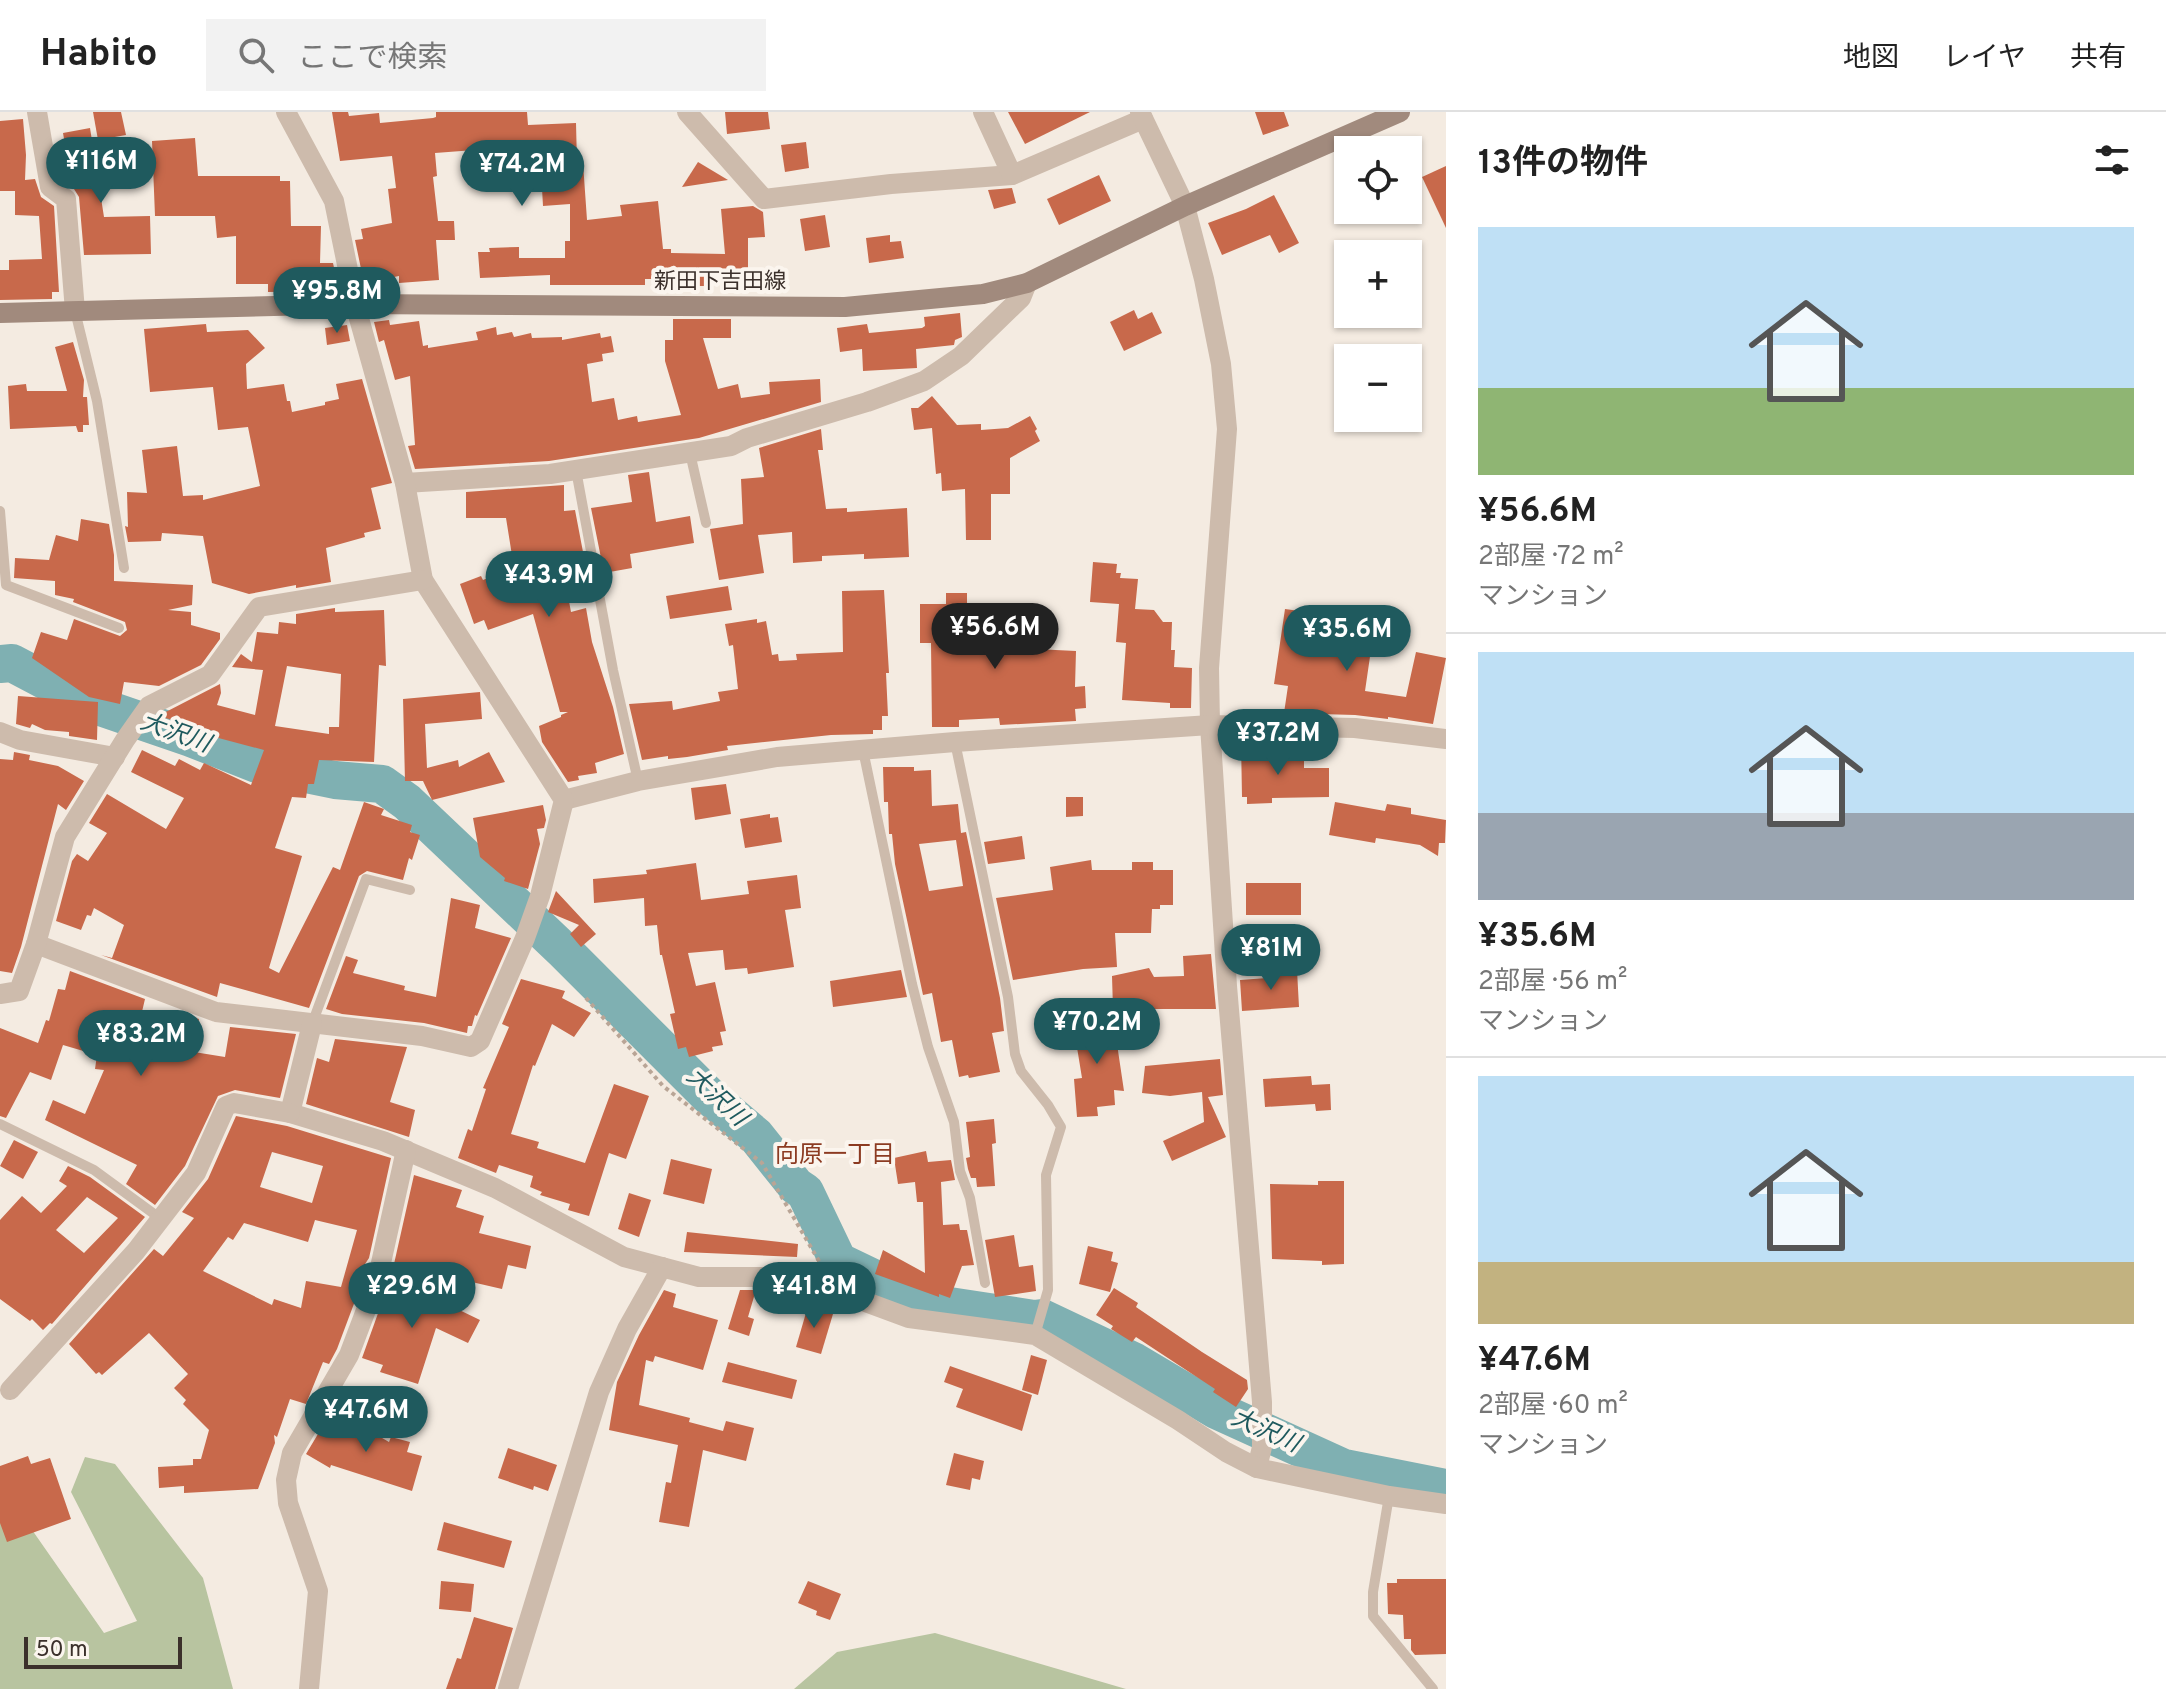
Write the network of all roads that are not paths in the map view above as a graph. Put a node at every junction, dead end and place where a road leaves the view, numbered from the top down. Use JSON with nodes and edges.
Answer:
{"nodes":[{"id":1,"x":37,"y":112,"type":"edge"},
{"id":2,"x":286,"y":112,"type":"edge"},
{"id":3,"x":687,"y":112,"type":"edge"},
{"id":4,"x":983,"y":112,"type":"edge"},
{"id":5,"x":1398,"y":112,"type":"edge"},
{"id":6,"x":1141,"y":116,"type":"edge"},
{"id":7,"x":1012,"y":175,"type":"junction"},
{"id":8,"x":1185,"y":206,"type":"junction"},
{"id":9,"x":1027,"y":283,"type":"junction"},
{"id":10,"x":355,"y":304,"type":"junction"},
{"id":11,"x":75,"y":311,"type":"junction"},
{"id":12,"x":0,"y":313,"type":"edge"},
{"id":13,"x":690,"y":453,"type":"junction"},
{"id":14,"x":576,"y":470,"type":"junction"},
{"id":15,"x":405,"y":483,"type":"junction"},
{"id":16,"x":0,"y":511,"type":"edge"},
{"id":17,"x":706,"y":523,"type":"dead end"},
{"id":18,"x":124,"y":568,"type":"dead end"},
{"id":19,"x":423,"y":580,"type":"junction"},
{"id":20,"x":119,"y":628,"type":"dead end"},
{"id":21,"x":1210,"y":725,"type":"junction"},
{"id":22,"x":0,"y":732,"type":"edge"},
{"id":23,"x":1446,"y":739,"type":"edge"},
{"id":24,"x":955,"y":742,"type":"junction"},
{"id":25,"x":120,"y":749,"type":"junction"},
{"id":26,"x":863,"y":750,"type":"junction"},
{"id":27,"x":638,"y":781,"type":"junction"},
{"id":28,"x":564,"y":800,"type":"junction"},
{"id":29,"x":410,"y":890,"type":"dead end"},
{"id":30,"x":36,"y":944,"type":"junction"},
{"id":31,"x":0,"y":994,"type":"edge"},
{"id":32,"x":312,"y":1024,"type":"junction"},
{"id":33,"x":290,"y":1113,"type":"junction"},
{"id":34,"x":0,"y":1124,"type":"edge"},
{"id":35,"x":406,"y":1150,"type":"junction"},
{"id":36,"x":161,"y":1219,"type":"junction"},
{"id":37,"x":662,"y":1267,"type":"junction"},
{"id":38,"x":985,"y":1283,"type":"dead end"},
{"id":39,"x":1035,"y":1335,"type":"junction"},
{"id":40,"x":10,"y":1390,"type":"dead end"},
{"id":41,"x":1257,"y":1468,"type":"junction"},
{"id":42,"x":1389,"y":1496,"type":"junction"},
{"id":43,"x":1446,"y":1504,"type":"edge"},
{"id":44,"x":309,"y":1689,"type":"edge"},
{"id":45,"x":508,"y":1689,"type":"edge"},
{"id":46,"x":1433,"y":1689,"type":"edge"}],
"edges":[{"from":1,"to":11,"type":"street"},
{"from":2,"to":10,"type":"street"},
{"from":3,"to":7,"type":"street"},
{"from":4,"to":7,"type":"street"},
{"from":5,"to":8,"type":"main road","name":"新田下吉田線"},
{"from":6,"to":7,"type":"street"},
{"from":6,"to":8,"type":"street"},
{"from":8,"to":9,"type":"main road","name":"新田下吉田線"},
{"from":8,"to":21,"type":"street"},
{"from":9,"to":10,"type":"main road","name":"新田下吉田線"},
{"from":9,"to":13,"type":"street"},
{"from":10,"to":11,"type":"main road","name":"新田下吉田線"},
{"from":10,"to":15,"type":"street"},
{"from":11,"to":12,"type":"main road","name":"新田下吉田線"},
{"from":11,"to":18,"type":"lane"},
{"from":13,"to":14,"type":"street"},
{"from":13,"to":17,"type":"lane"},
{"from":14,"to":15,"type":"street"},
{"from":14,"to":27,"type":"lane"},
{"from":15,"to":19,"type":"street"},
{"from":16,"to":20,"type":"lane"},
{"from":19,"to":25,"type":"street"},
{"from":19,"to":28,"type":"street"},
{"from":21,"to":23,"type":"street"},
{"from":21,"to":24,"type":"street"},
{"from":21,"to":41,"type":"street"},
{"from":22,"to":25,"type":"street"},
{"from":24,"to":26,"type":"street"},
{"from":24,"to":39,"type":"lane"},
{"from":25,"to":30,"type":"street"},
{"from":26,"to":27,"type":"street"},
{"from":26,"to":38,"type":"lane"},
{"from":27,"to":28,"type":"street"},
{"from":28,"to":32,"type":"street"},
{"from":29,"to":32,"type":"lane"},
{"from":30,"to":31,"type":"street"},
{"from":30,"to":32,"type":"street"},
{"from":32,"to":33,"type":"street"},
{"from":33,"to":35,"type":"street"},
{"from":33,"to":36,"type":"street"},
{"from":34,"to":36,"type":"lane"},
{"from":35,"to":37,"type":"street"},
{"from":35,"to":44,"type":"street"},
{"from":36,"to":40,"type":"street"},
{"from":37,"to":39,"type":"street"},
{"from":37,"to":45,"type":"street"},
{"from":39,"to":41,"type":"street"},
{"from":41,"to":42,"type":"street"},
{"from":42,"to":43,"type":"street"},
{"from":42,"to":46,"type":"lane"}]}
